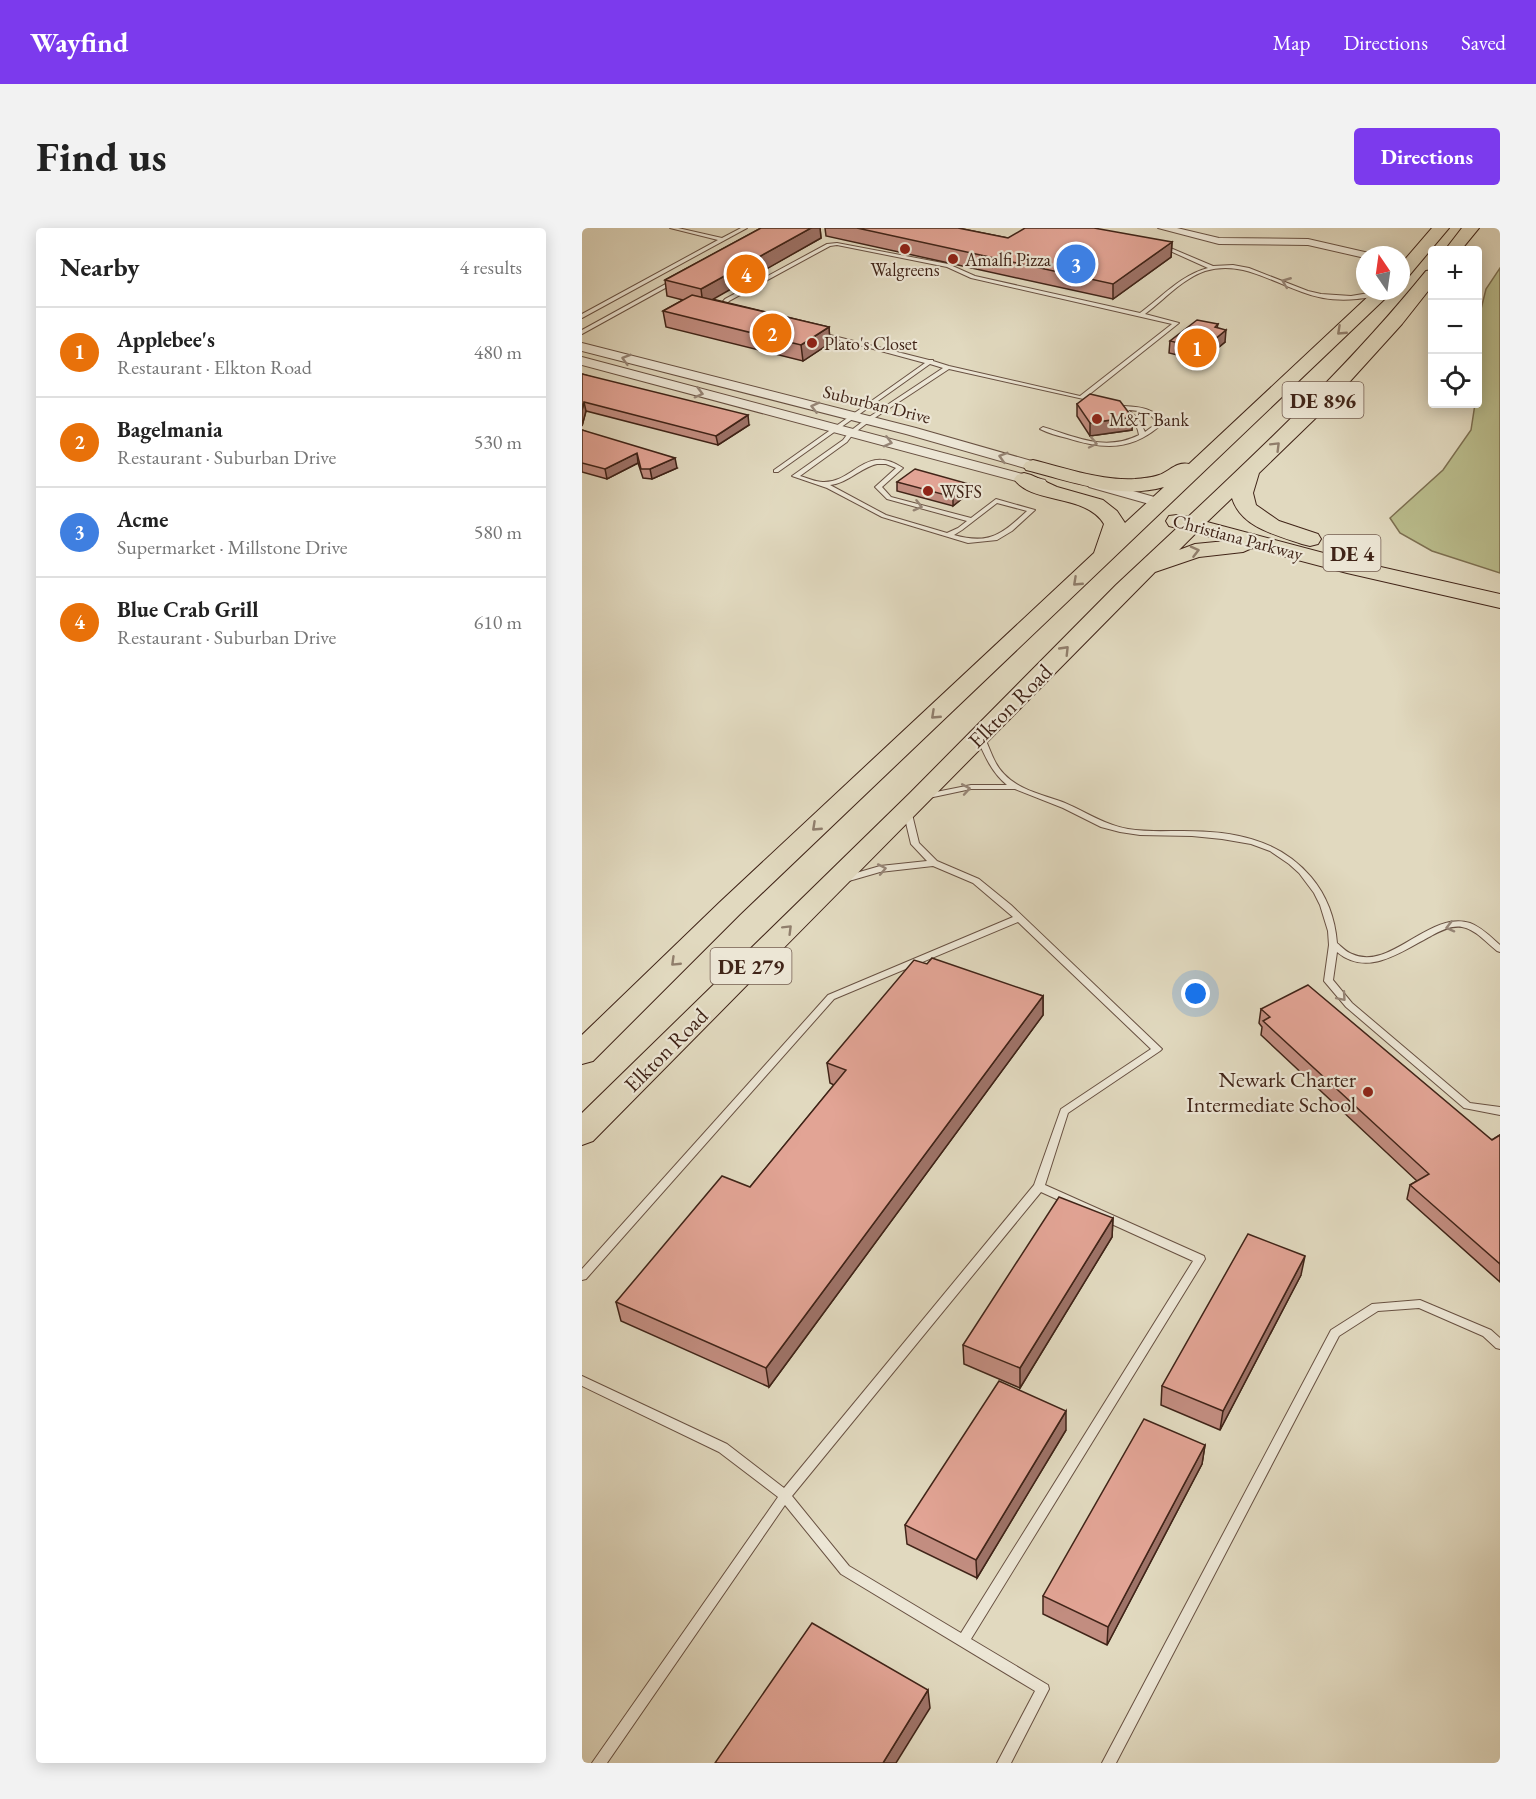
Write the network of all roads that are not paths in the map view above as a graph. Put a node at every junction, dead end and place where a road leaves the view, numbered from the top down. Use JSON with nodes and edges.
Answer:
{"nodes":[{"id":1,"x":672,"y":228,"type":"edge"},
{"id":2,"x":745,"y":228,"type":"edge"},
{"id":3,"x":1163,"y":228,"type":"edge"},
{"id":4,"x":1442,"y":228,"type":"edge"},
{"id":5,"x":1471,"y":228,"type":"edge"},
{"id":6,"x":723,"y":240,"type":"junction"},
{"id":7,"x":1156,"y":243,"type":"edge"},
{"id":8,"x":1456,"y":246,"type":"edge"},
{"id":9,"x":1356,"y":253,"type":"edge"},
{"id":10,"x":1410,"y":262,"type":"edge"},
{"id":11,"x":1213,"y":268,"type":"junction"},
{"id":12,"x":679,"y":279,"type":"edge"},
{"id":13,"x":1428,"y":280,"type":"edge"},
{"id":14,"x":1356,"y":296,"type":"edge"},
{"id":15,"x":1374,"y":300,"type":"edge"},
{"id":16,"x":738,"y":312,"type":"edge"},
{"id":17,"x":1141,"y":315,"type":"junction"},
{"id":18,"x":582,"y":316,"type":"edge"},
{"id":19,"x":811,"y":331,"type":"edge"},
{"id":20,"x":582,"y":332,"type":"edge"},
{"id":21,"x":582,"y":347,"type":"edge"},
{"id":22,"x":582,"y":361,"type":"edge"},
{"id":23,"x":931,"y":361,"type":"junction"},
{"id":24,"x":948,"y":367,"type":"junction"},
{"id":25,"x":1081,"y":398,"type":"junction"},
{"id":26,"x":1113,"y":406,"type":"junction"},
{"id":27,"x":853,"y":416,"type":"junction"},
{"id":28,"x":868,"y":420,"type":"junction"},
{"id":29,"x":1247,"y":421,"type":"junction"},
{"id":30,"x":1043,"y":429,"type":"dead end"},
{"id":31,"x":845,"y":431,"type":"junction"},
{"id":32,"x":1142,"y":437,"type":"junction"},
{"id":33,"x":776,"y":471,"type":"dead end"},
{"id":34,"x":1029,"y":472,"type":"junction"},
{"id":35,"x":1249,"y":473,"type":"junction"},
{"id":36,"x":819,"y":483,"type":"junction"},
{"id":37,"x":1155,"y":508,"type":"junction"},
{"id":38,"x":972,"y":520,"type":"junction"},
{"id":39,"x":1197,"y":520,"type":"junction"},
{"id":40,"x":948,"y":535,"type":"junction"},
{"id":41,"x":1276,"y":548,"type":"junction"},
{"id":42,"x":1336,"y":549,"type":"junction"},
{"id":43,"x":1102,"y":558,"type":"junction"},
{"id":44,"x":1142,"y":573,"type":"junction"},
{"id":45,"x":1500,"y":600,"type":"edge"},
{"id":46,"x":980,"y":736,"type":"junction"},
{"id":47,"x":1014,"y":787,"type":"junction"},
{"id":48,"x":913,"y":804,"type":"junction"},
{"id":49,"x":934,"y":863,"type":"junction"},
{"id":50,"x":832,"y":883,"type":"junction"},
{"id":51,"x":1019,"y":918,"type":"junction"},
{"id":52,"x":1333,"y":944,"type":"junction"},
{"id":53,"x":1500,"y":949,"type":"edge"},
{"id":54,"x":582,"y":1053,"type":"edge"},
{"id":55,"x":1500,"y":1111,"type":"edge"},
{"id":56,"x":582,"y":1133,"type":"edge"},
{"id":57,"x":1039,"y":1186,"type":"junction"},
{"id":58,"x":582,"y":1276,"type":"edge"},
{"id":59,"x":1500,"y":1345,"type":"edge"},
{"id":60,"x":582,"y":1381,"type":"edge"},
{"id":61,"x":785,"y":1496,"type":"junction"},
{"id":62,"x":963,"y":1641,"type":"junction"},
{"id":63,"x":599,"y":1763,"type":"edge"},
{"id":64,"x":1004,"y":1763,"type":"edge"},
{"id":65,"x":1109,"y":1763,"type":"edge"}],
"edges":[{"from":1,"to":6,"type":"lane"},
{"from":2,"to":6,"type":"lane"},
{"from":3,"to":9,"type":"street"},
{"from":4,"to":10,"type":"main road"},
{"from":5,"to":8,"type":"main road"},
{"from":6,"to":18,"type":"lane"},
{"from":7,"to":11,"type":"lane"},
{"from":14,"to":11,"type":"lane","one_way":true},
{"from":11,"to":17,"type":"lane"},
{"from":12,"to":20,"type":"lane"},
{"from":35,"to":13,"type":"main road","name":"Elkton Road","number":"DE 896","one_way":true},
{"from":15,"to":29,"type":"main road","name":"Elkton Road","number":"DE 896","one_way":true},
{"from":16,"to":17,"type":"lane"},
{"from":17,"to":25,"type":"lane"},
{"from":19,"to":23,"type":"lane"},
{"from":27,"to":21,"type":"street","name":"Suburban Drive","one_way":true},
{"from":22,"to":31,"type":"street","name":"Suburban Drive","one_way":true},
{"from":23,"to":24,"type":"lane"},
{"from":23,"to":27,"type":"lane"},
{"from":24,"to":25,"type":"lane"},
{"from":24,"to":28,"type":"lane"},
{"from":25,"to":26,"type":"lane"},
{"from":26,"to":32,"type":"lane"},
{"from":26,"to":32,"type":"lane"},
{"from":27,"to":28,"type":"street","name":"Suburban Drive"},
{"from":27,"to":31,"type":"lane"},
{"from":28,"to":31,"type":"lane"},
{"from":34,"to":28,"type":"street","name":"Suburban Drive","one_way":true},
{"from":29,"to":34,"type":"main road"},
{"from":29,"to":37,"type":"main road","name":"Elkton Road","number":"DE 896"},
{"from":30,"to":32,"type":"lane","one_way":true},
{"from":31,"to":33,"type":"lane"},
{"from":31,"to":34,"type":"street","name":"Suburban Drive","one_way":true},
{"from":31,"to":36,"type":"lane"},
{"from":34,"to":37,"type":"street","name":"Suburban Drive"},
{"from":34,"to":43,"type":"main road"},
{"from":35,"to":39,"type":"main road","name":"Elkton Road","number":"DE 896"},
{"from":35,"to":42,"type":"main road"},
{"from":36,"to":38,"type":"lane","one_way":true},
{"from":36,"to":40,"type":"lane"},
{"from":37,"to":39,"type":"main road","name":"Christiana Parkway","number":"DE 4"},
{"from":37,"to":43,"type":"main road","name":"Elkton Road","number":"DE 279"},
{"from":38,"to":40,"type":"lane"},
{"from":38,"to":40,"type":"lane"},
{"from":39,"to":41,"type":"main road","name":"Christiana Parkway","number":"DE 4"},
{"from":39,"to":42,"type":"main road","name":"Christiana Parkway","number":"DE 4"},
{"from":39,"to":44,"type":"main road","name":"Elkton Road","number":"DE 279"},
{"from":44,"to":41,"type":"main road","one_way":true},
{"from":41,"to":45,"type":"main road","name":"Christiana Parkway","number":"DE 4"},
{"from":42,"to":45,"type":"main road","name":"Christiana Parkway","number":"DE 4"},
{"from":43,"to":54,"type":"main road","name":"Elkton Road","number":"DE 279","one_way":true},
{"from":46,"to":44,"type":"main road","name":"Elkton Road","number":"DE 279","one_way":true},
{"from":46,"to":47,"type":"lane"},
{"from":46,"to":48,"type":"main road","name":"Elkton Road","number":"DE 279"},
{"from":48,"to":47,"type":"lane","one_way":true},
{"from":47,"to":52,"type":"lane"},
{"from":48,"to":49,"type":"lane"},
{"from":48,"to":50,"type":"main road","name":"Elkton Road","number":"DE 279"},
{"from":50,"to":49,"type":"lane","one_way":true},
{"from":49,"to":51,"type":"lane"},
{"from":56,"to":50,"type":"main road","name":"Elkton Road","number":"DE 279","one_way":true},
{"from":51,"to":57,"type":"lane"},
{"from":51,"to":58,"type":"lane"},
{"from":53,"to":52,"type":"lane","one_way":true},
{"from":52,"to":55,"type":"lane","one_way":true},
{"from":57,"to":61,"type":"lane"},
{"from":57,"to":62,"type":"lane"},
{"from":59,"to":65,"type":"lane"},
{"from":60,"to":61,"type":"lane"},
{"from":61,"to":62,"type":"lane"},
{"from":61,"to":63,"type":"lane"},
{"from":62,"to":64,"type":"lane"}]}
